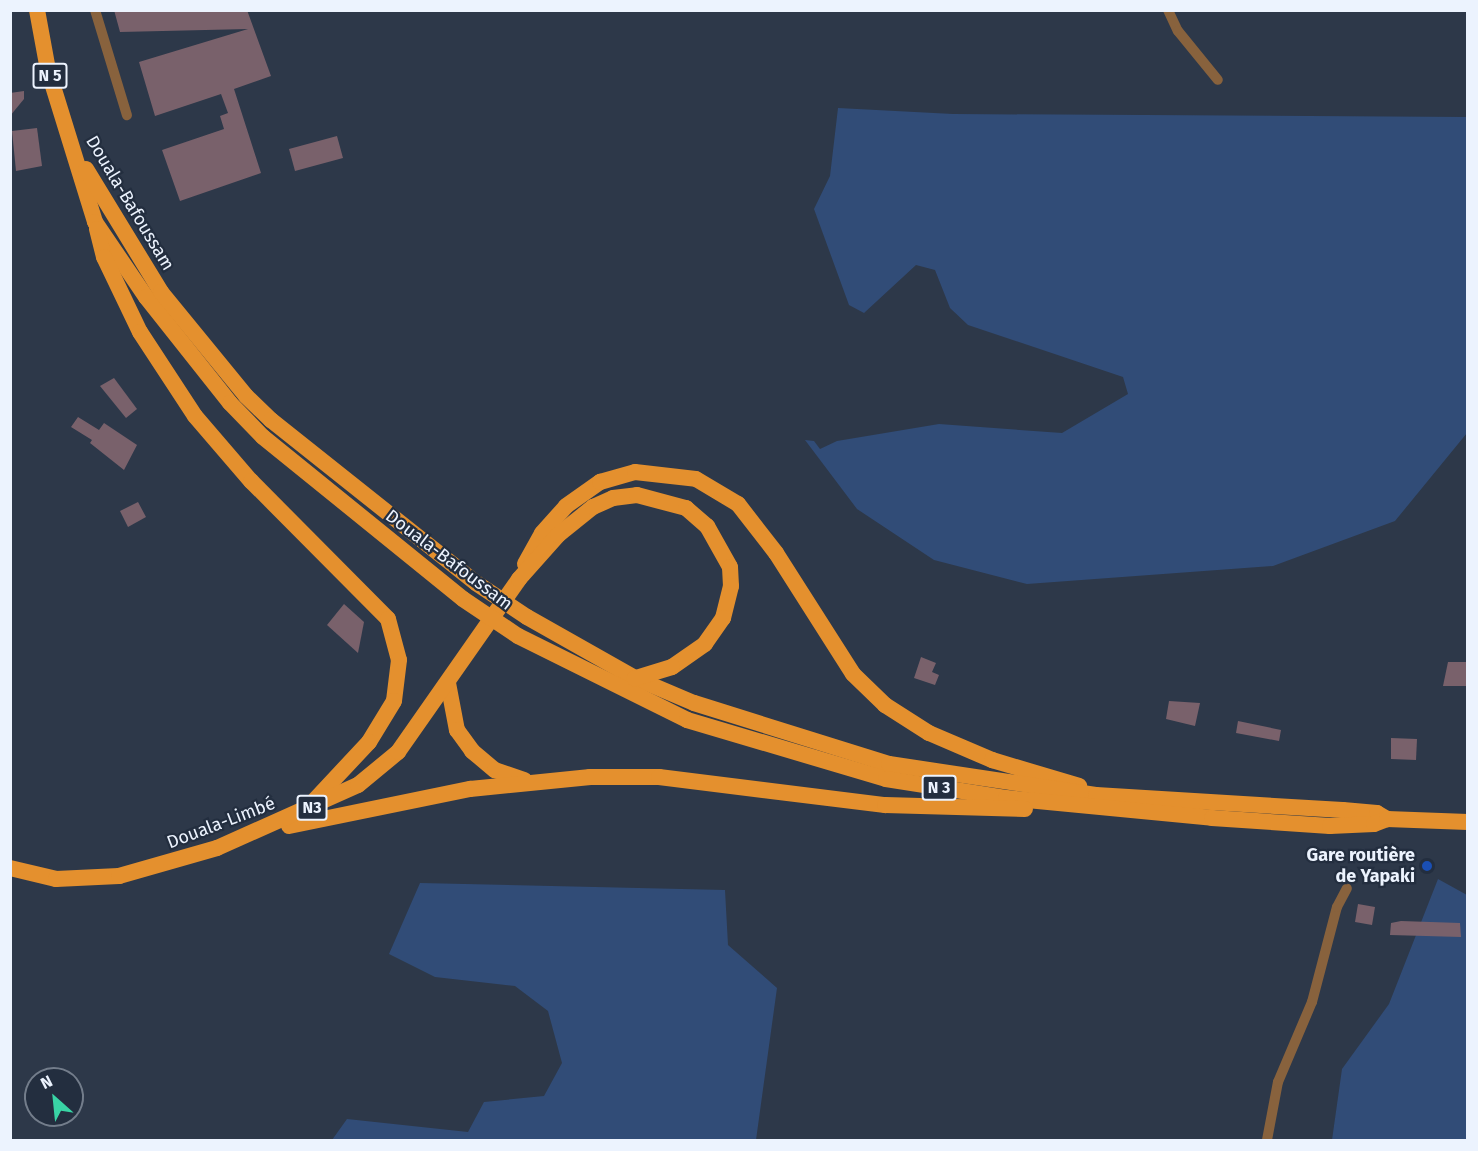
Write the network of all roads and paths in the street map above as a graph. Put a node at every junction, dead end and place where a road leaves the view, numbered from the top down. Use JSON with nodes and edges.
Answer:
{"nodes":[{"id":1,"x":37,"y":10,"type":"edge"},
{"id":2,"x":95,"y":10,"type":"edge"},
{"id":3,"x":1168,"y":10,"type":"edge"},
{"id":4,"x":1218,"y":80,"type":"dead end"},
{"id":5,"x":127,"y":115,"type":"dead end"},
{"id":6,"x":69,"y":140,"type":"junction"},
{"id":7,"x":95,"y":222,"type":"junction"},
{"id":8,"x":519,"y":579,"type":"junction"},
{"id":9,"x":635,"y":678,"type":"junction"},
{"id":10,"x":448,"y":683,"type":"junction"},
{"id":11,"x":530,"y":782,"type":"junction"},
{"id":12,"x":1092,"y":801,"type":"junction"},
{"id":13,"x":302,"y":812,"type":"junction"},
{"id":14,"x":1467,"y":822,"type":"edge"},
{"id":15,"x":255,"y":832,"type":"junction"},
{"id":16,"x":10,"y":868,"type":"edge"},
{"id":17,"x":1347,"y":888,"type":"dead end"},
{"id":18,"x":1267,"y":1140,"type":"edge"}],
"edges":[{"from":1,"to":6,"type":"highway","number":"N 5"},
{"from":2,"to":5,"type":"street"},
{"from":3,"to":4,"type":"street"},
{"from":6,"to":7,"type":"highway","name":"Douala-Bafoussam"},
{"from":6,"to":9,"type":"highway","name":"Douala-Bafoussam","number":"N 3","bridge":true},
{"from":7,"to":12,"type":"highway","name":"Douala-Bafoussam","number":"N 3","bridge":true},
{"from":7,"to":13,"type":"highway"},
{"from":8,"to":9,"type":"highway"},
{"from":8,"to":10,"type":"highway","name":"Douala-Limbé","number":"N3"},
{"from":8,"to":12,"type":"highway"},
{"from":9,"to":12,"type":"highway","number":"N 3"},
{"from":10,"to":11,"type":"highway"},
{"from":10,"to":13,"type":"highway","name":"Douala-Limbé","number":"N3"},
{"from":11,"to":12,"type":"highway"},
{"from":11,"to":15,"type":"highway"},
{"from":12,"to":14,"type":"highway","number":"N 3"},
{"from":13,"to":15,"type":"highway","name":"Douala-Limbé","number":"N3"},
{"from":15,"to":16,"type":"highway","name":"Douala-Limbé","number":"N3"},
{"from":17,"to":18,"type":"street"}]}
